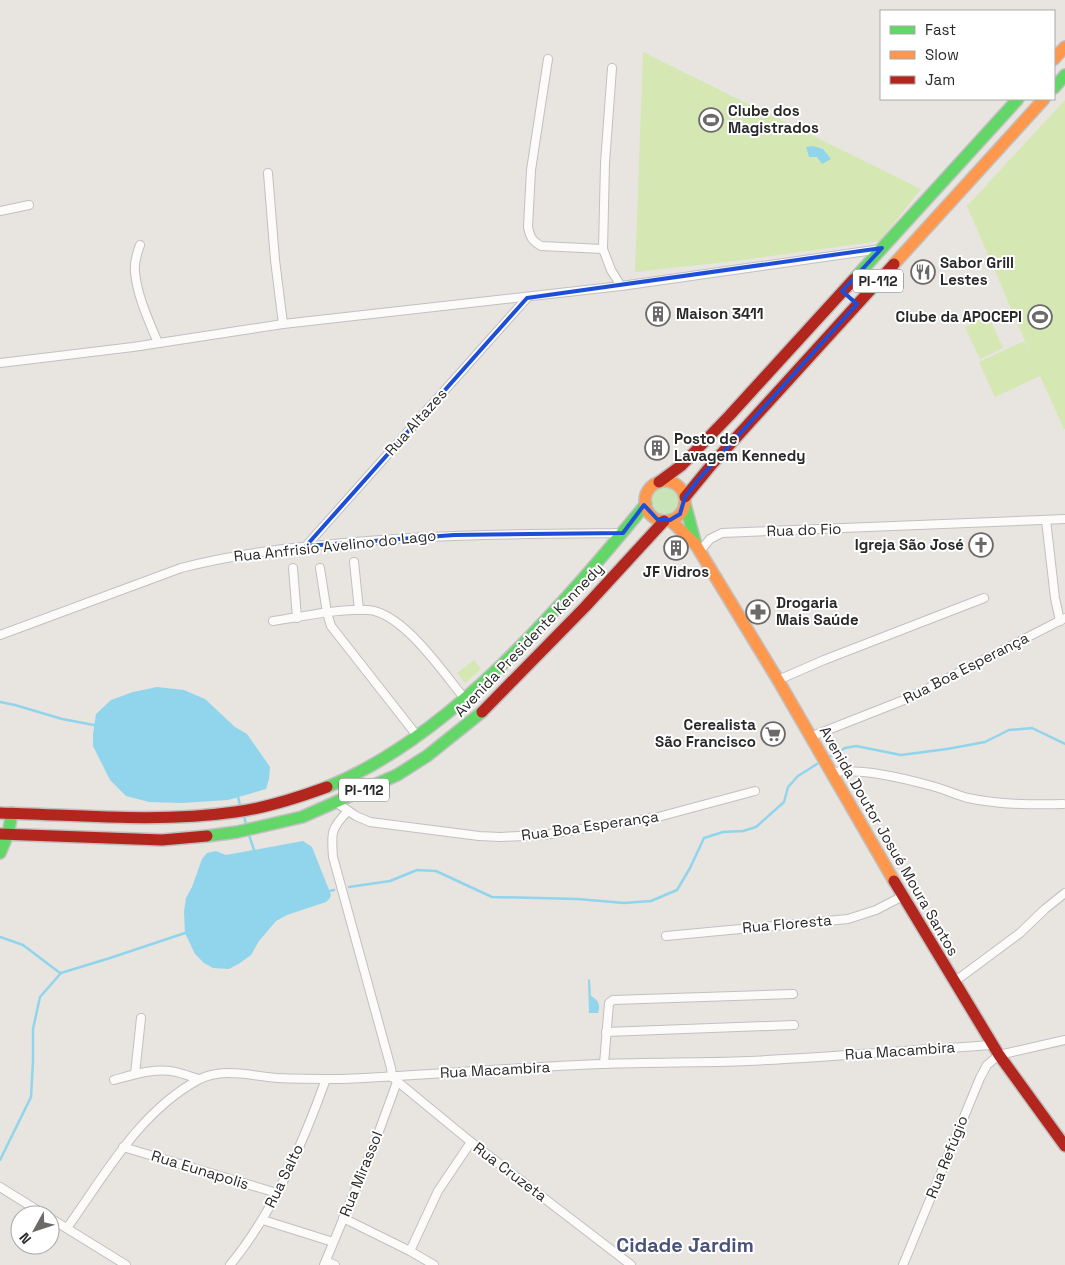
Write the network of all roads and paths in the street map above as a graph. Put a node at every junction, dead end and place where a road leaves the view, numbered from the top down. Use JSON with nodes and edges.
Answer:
{"nodes":[{"id":1,"x":1065,"y":47,"type":"edge"},
{"id":2,"x":548,"y":59,"type":"dead end"},
{"id":3,"x":1055,"y":59,"type":"edge"},
{"id":4,"x":612,"y":68,"type":"dead end"},
{"id":5,"x":1065,"y":75,"type":"edge"},
{"id":6,"x":1055,"y":87,"type":"edge"},
{"id":7,"x":1017,"y":100,"type":"edge"},
{"id":8,"x":1043,"y":100,"type":"edge"},
{"id":9,"x":268,"y":174,"type":"dead end"},
{"id":10,"x":29,"y":205,"type":"dead end"},
{"id":11,"x":0,"y":212,"type":"edge"},
{"id":12,"x":140,"y":245,"type":"dead end"},
{"id":13,"x":882,"y":248,"type":"junction"},
{"id":14,"x":603,"y":249,"type":"junction"},
{"id":15,"x":621,"y":286,"type":"junction"},
{"id":16,"x":842,"y":292,"type":"junction"},
{"id":17,"x":527,"y":298,"type":"junction"},
{"id":18,"x":857,"y":304,"type":"junction"},
{"id":19,"x":283,"y":324,"type":"junction"},
{"id":20,"x":158,"y":343,"type":"junction"},
{"id":21,"x":0,"y":363,"type":"edge"},
{"id":22,"x":659,"y":482,"type":"junction"},
{"id":23,"x":685,"y":500,"type":"junction"},
{"id":24,"x":646,"y":504,"type":"junction"},
{"id":25,"x":1065,"y":519,"type":"edge"},
{"id":26,"x":1046,"y":520,"type":"junction"},
{"id":27,"x":667,"y":521,"type":"junction"},
{"id":28,"x":623,"y":533,"type":"junction"},
{"id":29,"x":306,"y":546,"type":"junction"},
{"id":30,"x":698,"y":548,"type":"junction"},
{"id":31,"x":354,"y":562,"type":"dead end"},
{"id":32,"x":293,"y":568,"type":"dead end"},
{"id":33,"x":320,"y":568,"type":"dead end"},
{"id":34,"x":984,"y":598,"type":"dead end"},
{"id":35,"x":359,"y":610,"type":"junction"},
{"id":36,"x":326,"y":613,"type":"junction"},
{"id":37,"x":297,"y":618,"type":"junction"},
{"id":38,"x":1062,"y":620,"type":"edge"},
{"id":39,"x":273,"y":621,"type":"dead end"},
{"id":40,"x":0,"y":635,"type":"edge"},
{"id":41,"x":778,"y":680,"type":"junction"},
{"id":42,"x":465,"y":699,"type":"junction"},
{"id":43,"x":418,"y":737,"type":"junction"},
{"id":44,"x":810,"y":737,"type":"junction"},
{"id":45,"x":831,"y":772,"type":"junction"},
{"id":46,"x":755,"y":791,"type":"dead end"},
{"id":47,"x":337,"y":803,"type":"junction"},
{"id":48,"x":1063,"y":804,"type":"dead end"},
{"id":49,"x":348,"y":811,"type":"junction"},
{"id":50,"x":6,"y":813,"type":"edge"},
{"id":51,"x":4,"y":834,"type":"edge"},
{"id":52,"x":0,"y":853,"type":"edge"},
{"id":53,"x":1065,"y":893,"type":"edge"},
{"id":54,"x":903,"y":896,"type":"junction"},
{"id":55,"x":666,"y":936,"type":"dead end"},
{"id":56,"x":954,"y":982,"type":"junction"},
{"id":57,"x":793,"y":994,"type":"dead end"},
{"id":58,"x":141,"y":1018,"type":"dead end"},
{"id":59,"x":794,"y":1025,"type":"dead end"},
{"id":60,"x":606,"y":1032,"type":"junction"},
{"id":61,"x":1065,"y":1040,"type":"edge"},
{"id":62,"x":996,"y":1050,"type":"junction"},
{"id":63,"x":604,"y":1064,"type":"junction"},
{"id":64,"x":135,"y":1074,"type":"junction"},
{"id":65,"x":199,"y":1079,"type":"junction"},
{"id":66,"x":326,"y":1079,"type":"junction"},
{"id":67,"x":114,"y":1080,"type":"dead end"},
{"id":68,"x":394,"y":1080,"type":"junction"},
{"id":69,"x":471,"y":1142,"type":"junction"},
{"id":70,"x":1065,"y":1146,"type":"edge"},
{"id":71,"x":123,"y":1147,"type":"junction"},
{"id":72,"x":0,"y":1187,"type":"edge"},
{"id":73,"x":277,"y":1193,"type":"junction"},
{"id":74,"x":29,"y":1205,"type":"edge"},
{"id":75,"x":343,"y":1218,"type":"junction"},
{"id":76,"x":263,"y":1220,"type":"junction"},
{"id":77,"x":60,"y":1224,"type":"edge"},
{"id":78,"x":67,"y":1228,"type":"junction"},
{"id":79,"x":333,"y":1242,"type":"junction"},
{"id":80,"x":410,"y":1251,"type":"junction"},
{"id":81,"x":325,"y":1263,"type":"edge"},
{"id":82,"x":126,"y":1265,"type":"edge"},
{"id":83,"x":230,"y":1265,"type":"edge"},
{"id":84,"x":335,"y":1265,"type":"edge"},
{"id":85,"x":434,"y":1265,"type":"edge"},
{"id":86,"x":631,"y":1265,"type":"edge"},
{"id":87,"x":903,"y":1265,"type":"edge"}],
"edges":[{"from":1,"to":3,"type":"main road"},
{"from":2,"to":14,"type":"street"},
{"from":4,"to":14,"type":"street"},
{"from":5,"to":6,"type":"main road"},
{"from":7,"to":13,"type":"main road","name":"Avenida Presidente Kennedy","number":"PI-112"},
{"from":8,"to":18,"type":"main road","name":"Avenida Presidente Kennedy","number":"PI-112"},
{"from":9,"to":19,"type":"street"},
{"from":10,"to":11,"type":"street"},
{"from":12,"to":20,"type":"street"},
{"from":13,"to":15,"type":"street"},
{"from":13,"to":16,"type":"main road","name":"Avenida Presidente Kennedy","number":"PI-112"},
{"from":14,"to":15,"type":"street"},
{"from":15,"to":17,"type":"street"},
{"from":16,"to":18,"type":"main road"},
{"from":16,"to":22,"type":"main road","name":"Avenida Presidente Kennedy","number":"PI-112"},
{"from":17,"to":19,"type":"street"},
{"from":17,"to":29,"type":"street","name":"Rua Altazes"},
{"from":18,"to":23,"type":"main road","name":"Avenida Presidente Kennedy","number":"PI-112"},
{"from":19,"to":20,"type":"street"},
{"from":20,"to":21,"type":"street"},
{"from":22,"to":23,"type":"main road"},
{"from":22,"to":24,"type":"main road","name":"Avenida Presidente Kennedy","number":"PI-112"},
{"from":23,"to":27,"type":"main road","name":"Avenida Presidente Kennedy","number":"PI-112"},
{"from":23,"to":30,"type":"main road"},
{"from":24,"to":27,"type":"main road"},
{"from":24,"to":28,"type":"main road","name":"Avenida Presidente Kennedy","number":"PI-112"},
{"from":25,"to":26,"type":"street","name":"Rua do Fio"},
{"from":26,"to":30,"type":"street","name":"Rua do Fio"},
{"from":26,"to":38,"type":"street"},
{"from":27,"to":30,"type":"main road"},
{"from":27,"to":47,"type":"main road","name":"Avenida Presidente Kennedy","number":"PI-112"},
{"from":28,"to":29,"type":"street","name":"Rua Anfrisio Avelino do Lago"},
{"from":28,"to":42,"type":"main road","name":"Avenida Presidente Kennedy","number":"PI-112"},
{"from":29,"to":40,"type":"street","name":"Rua Anfrisio Avelino do Lago"},
{"from":30,"to":41,"type":"main road","name":"Avenida Doutor Josué Moura Santos"},
{"from":31,"to":35,"type":"street"},
{"from":32,"to":37,"type":"street"},
{"from":33,"to":36,"type":"street"},
{"from":34,"to":41,"type":"street"},
{"from":35,"to":36,"type":"street"},
{"from":35,"to":42,"type":"street"},
{"from":36,"to":37,"type":"street"},
{"from":36,"to":43,"type":"street"},
{"from":37,"to":39,"type":"street"},
{"from":38,"to":44,"type":"street","name":"Rua Boa Esperança"},
{"from":41,"to":44,"type":"main road","name":"Avenida Doutor Josué Moura Santos"},
{"from":42,"to":43,"type":"main road","name":"Avenida Presidente Kennedy","number":"PI-112"},
{"from":43,"to":50,"type":"main road","name":"Avenida Presidente Kennedy","number":"PI-112"},
{"from":44,"to":45,"type":"main road","name":"Avenida Doutor Josué Moura Santos"},
{"from":45,"to":48,"type":"street"},
{"from":45,"to":54,"type":"main road","name":"Avenida Doutor Josué Moura Santos"},
{"from":46,"to":49,"type":"street","name":"Rua Boa Esperança"},
{"from":47,"to":49,"type":"street","name":"Rua Boa Esperança"},
{"from":47,"to":51,"type":"main road","name":"Avenida Presidente Kennedy","number":"PI-112"},
{"from":49,"to":68,"type":"street"},
{"from":50,"to":51,"type":"main road"},
{"from":51,"to":52,"type":"main road"},
{"from":53,"to":56,"type":"street"},
{"from":54,"to":55,"type":"street","name":"Rua Floresta"},
{"from":54,"to":56,"type":"main road","name":"Avenida Doutor Josué Moura Santos"},
{"from":56,"to":62,"type":"main road","name":"Avenida Doutor Josué Moura Santos"},
{"from":57,"to":60,"type":"street"},
{"from":58,"to":64,"type":"street"},
{"from":59,"to":60,"type":"street"},
{"from":60,"to":63,"type":"street"},
{"from":61,"to":62,"type":"street","name":"Rua Macambira"},
{"from":62,"to":63,"type":"street","name":"Rua Macambira"},
{"from":62,"to":70,"type":"main road","name":"Avenida Doutor Josué Moura Santos"},
{"from":62,"to":87,"type":"street","name":"Rua Refúgio"},
{"from":63,"to":68,"type":"street","name":"Rua Macambira"},
{"from":64,"to":65,"type":"street"},
{"from":64,"to":67,"type":"street"},
{"from":65,"to":66,"type":"street","name":"Rua Macambira"},
{"from":65,"to":71,"type":"street","name":"Rua Macambira"},
{"from":66,"to":68,"type":"street","name":"Rua Macambira"},
{"from":66,"to":73,"type":"street","name":"Rua Salto"},
{"from":68,"to":69,"type":"street","name":"Rua Cruzeta"},
{"from":68,"to":75,"type":"street","name":"Rua Mirassol"},
{"from":69,"to":80,"type":"street"},
{"from":69,"to":86,"type":"street","name":"Rua Cruzeta"},
{"from":71,"to":73,"type":"street","name":"Rua Eunapolis"},
{"from":71,"to":78,"type":"street","name":"Rua Macambira"},
{"from":72,"to":74,"type":"street"},
{"from":73,"to":76,"type":"street","name":"Rua Salto"},
{"from":75,"to":79,"type":"street","name":"Rua Mirassol"},
{"from":75,"to":80,"type":"street"},
{"from":76,"to":79,"type":"street"},
{"from":76,"to":83,"type":"street","name":"Rua Salto"},
{"from":77,"to":78,"type":"street"},
{"from":78,"to":82,"type":"street"},
{"from":79,"to":81,"type":"street","name":"Rua Mirassol"},
{"from":80,"to":85,"type":"street"},
{"from":81,"to":84,"type":"street"}]}
